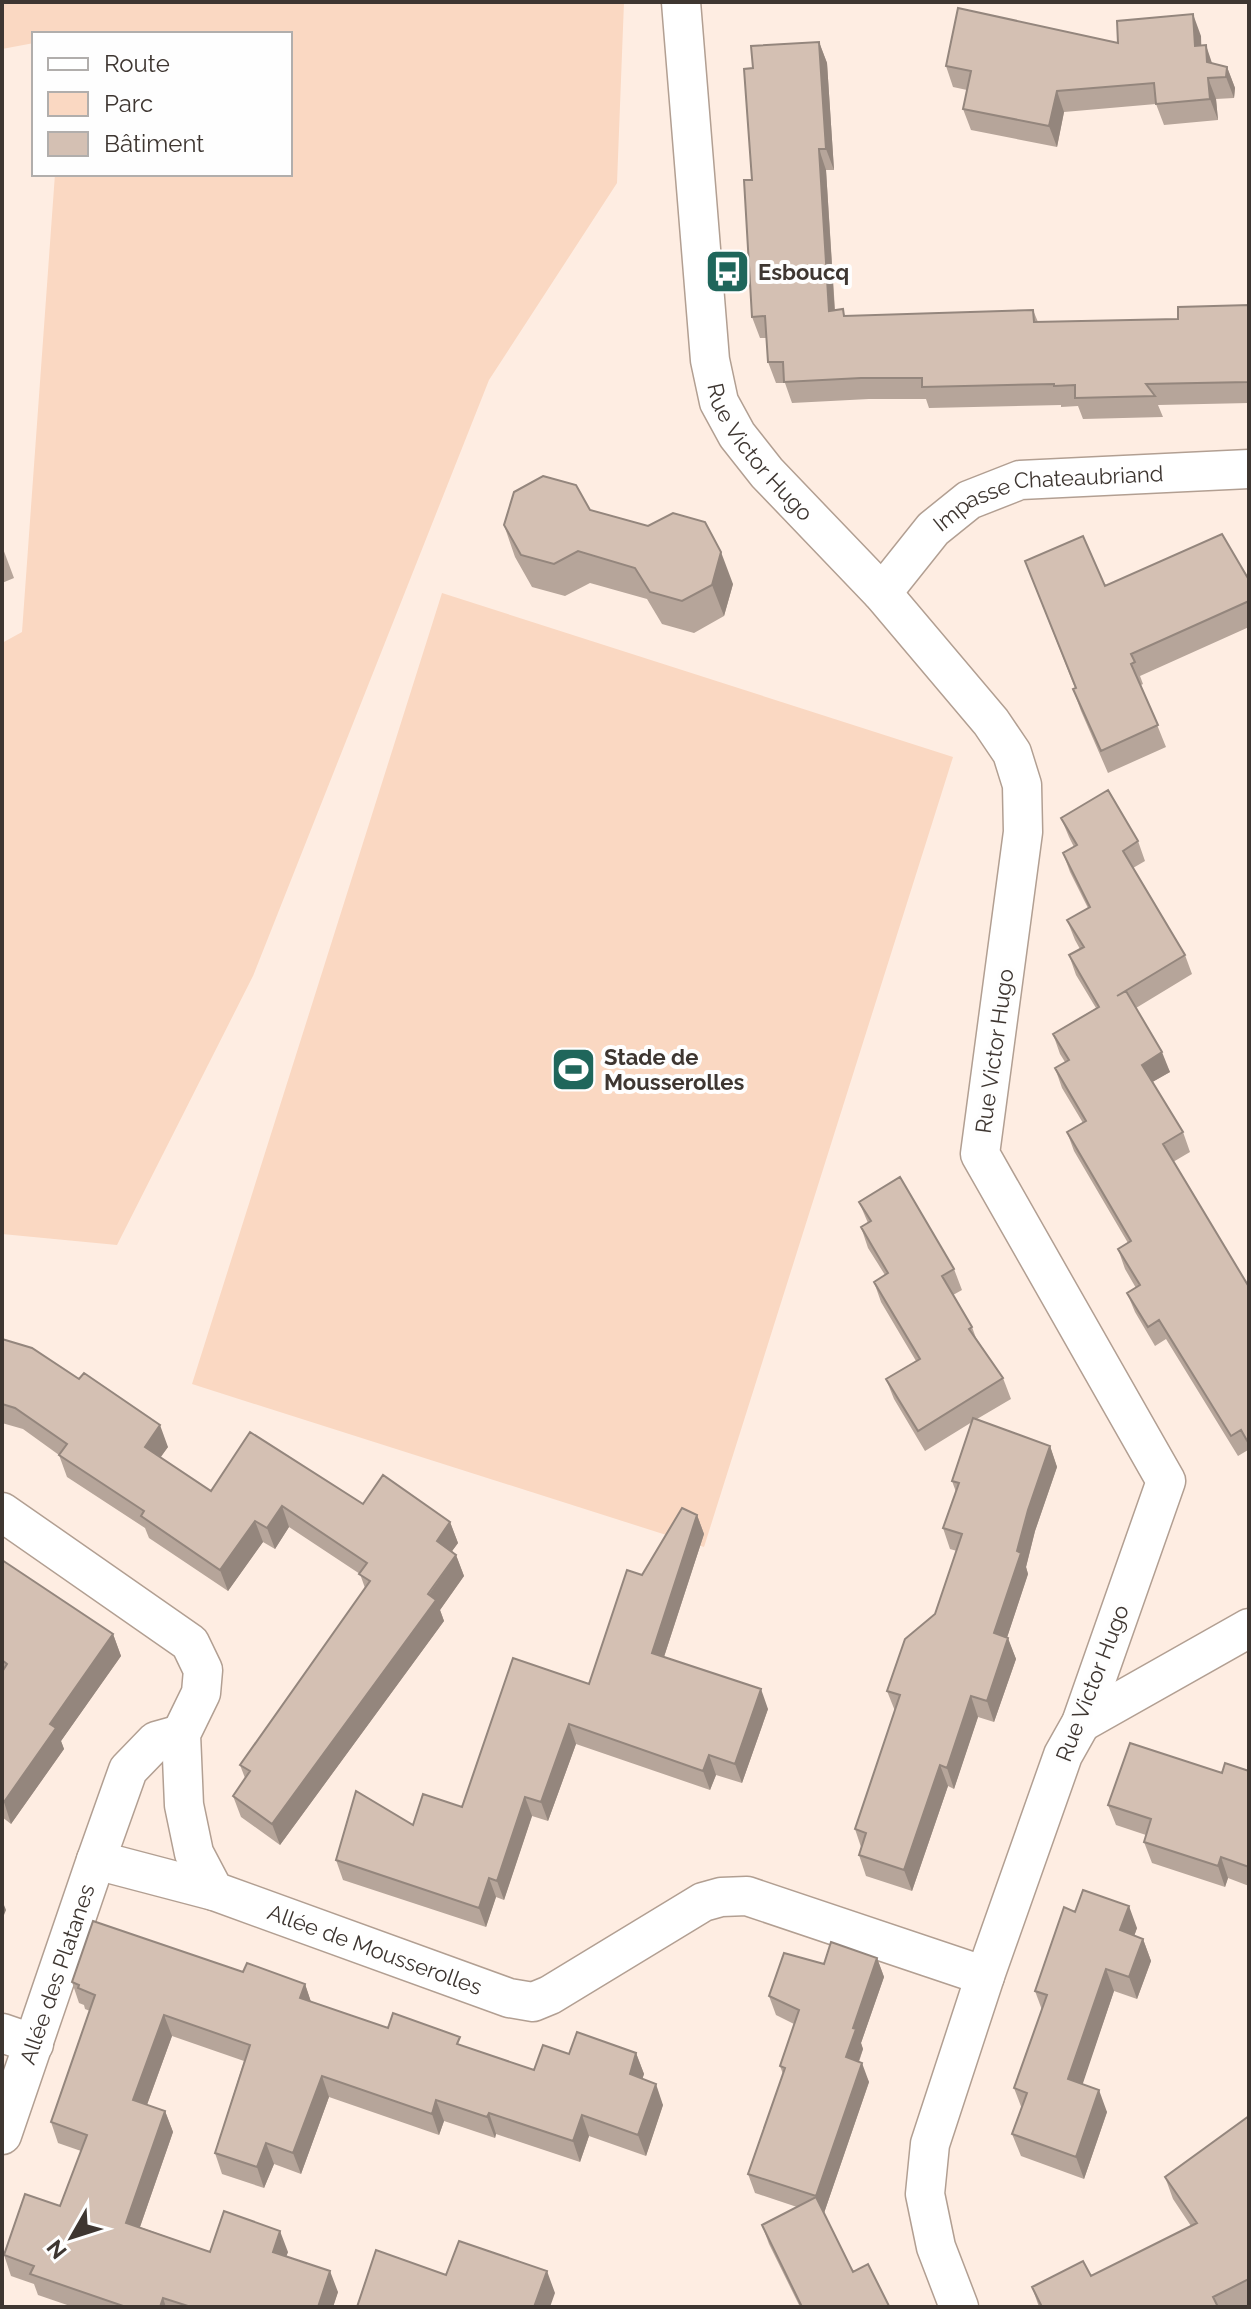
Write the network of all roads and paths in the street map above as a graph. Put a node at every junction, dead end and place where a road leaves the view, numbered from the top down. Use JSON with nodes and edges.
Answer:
{"nodes":[{"id":1,"x":681,"y":2,"type":"edge"},
{"id":2,"x":1249,"y":469,"type":"edge"},
{"id":3,"x":882,"y":593,"type":"junction"},
{"id":4,"x":2,"y":1512,"type":"edge"},
{"id":5,"x":1249,"y":1628,"type":"edge"},
{"id":6,"x":1081,"y":1723,"type":"junction"},
{"id":7,"x":181,"y":1734,"type":"junction"},
{"id":8,"x":96,"y":1860,"type":"junction"},
{"id":9,"x":214,"y":1891,"type":"junction"},
{"id":10,"x":985,"y":1976,"type":"junction"},
{"id":11,"x":18,"y":2039,"type":"edge"},
{"id":12,"x":2,"y":2135,"type":"edge"},
{"id":13,"x":959,"y":2307,"type":"edge"}],
"edges":[{"from":1,"to":3,"type":"street","name":"Rue Victor Hugo"},
{"from":2,"to":3,"type":"street","name":"Impasse Chateaubriand"},
{"from":3,"to":6,"type":"street","name":"Rue Victor Hugo"},
{"from":4,"to":7,"type":"street"},
{"from":5,"to":6,"type":"street"},
{"from":6,"to":10,"type":"street","name":"Rue Victor Hugo"},
{"from":7,"to":8,"type":"street","name":"Allée des Platanes"},
{"from":7,"to":9,"type":"street"},
{"from":8,"to":9,"type":"street","name":"Allée de Mousserolles"},
{"from":8,"to":11,"type":"street","name":"Allée des Platanes"},
{"from":9,"to":10,"type":"street","name":"Allée de Mousserolles"},
{"from":10,"to":13,"type":"street","name":"Rue Victor Hugo"},
{"from":11,"to":12,"type":"street","name":"Allée des Platanes"}]}
